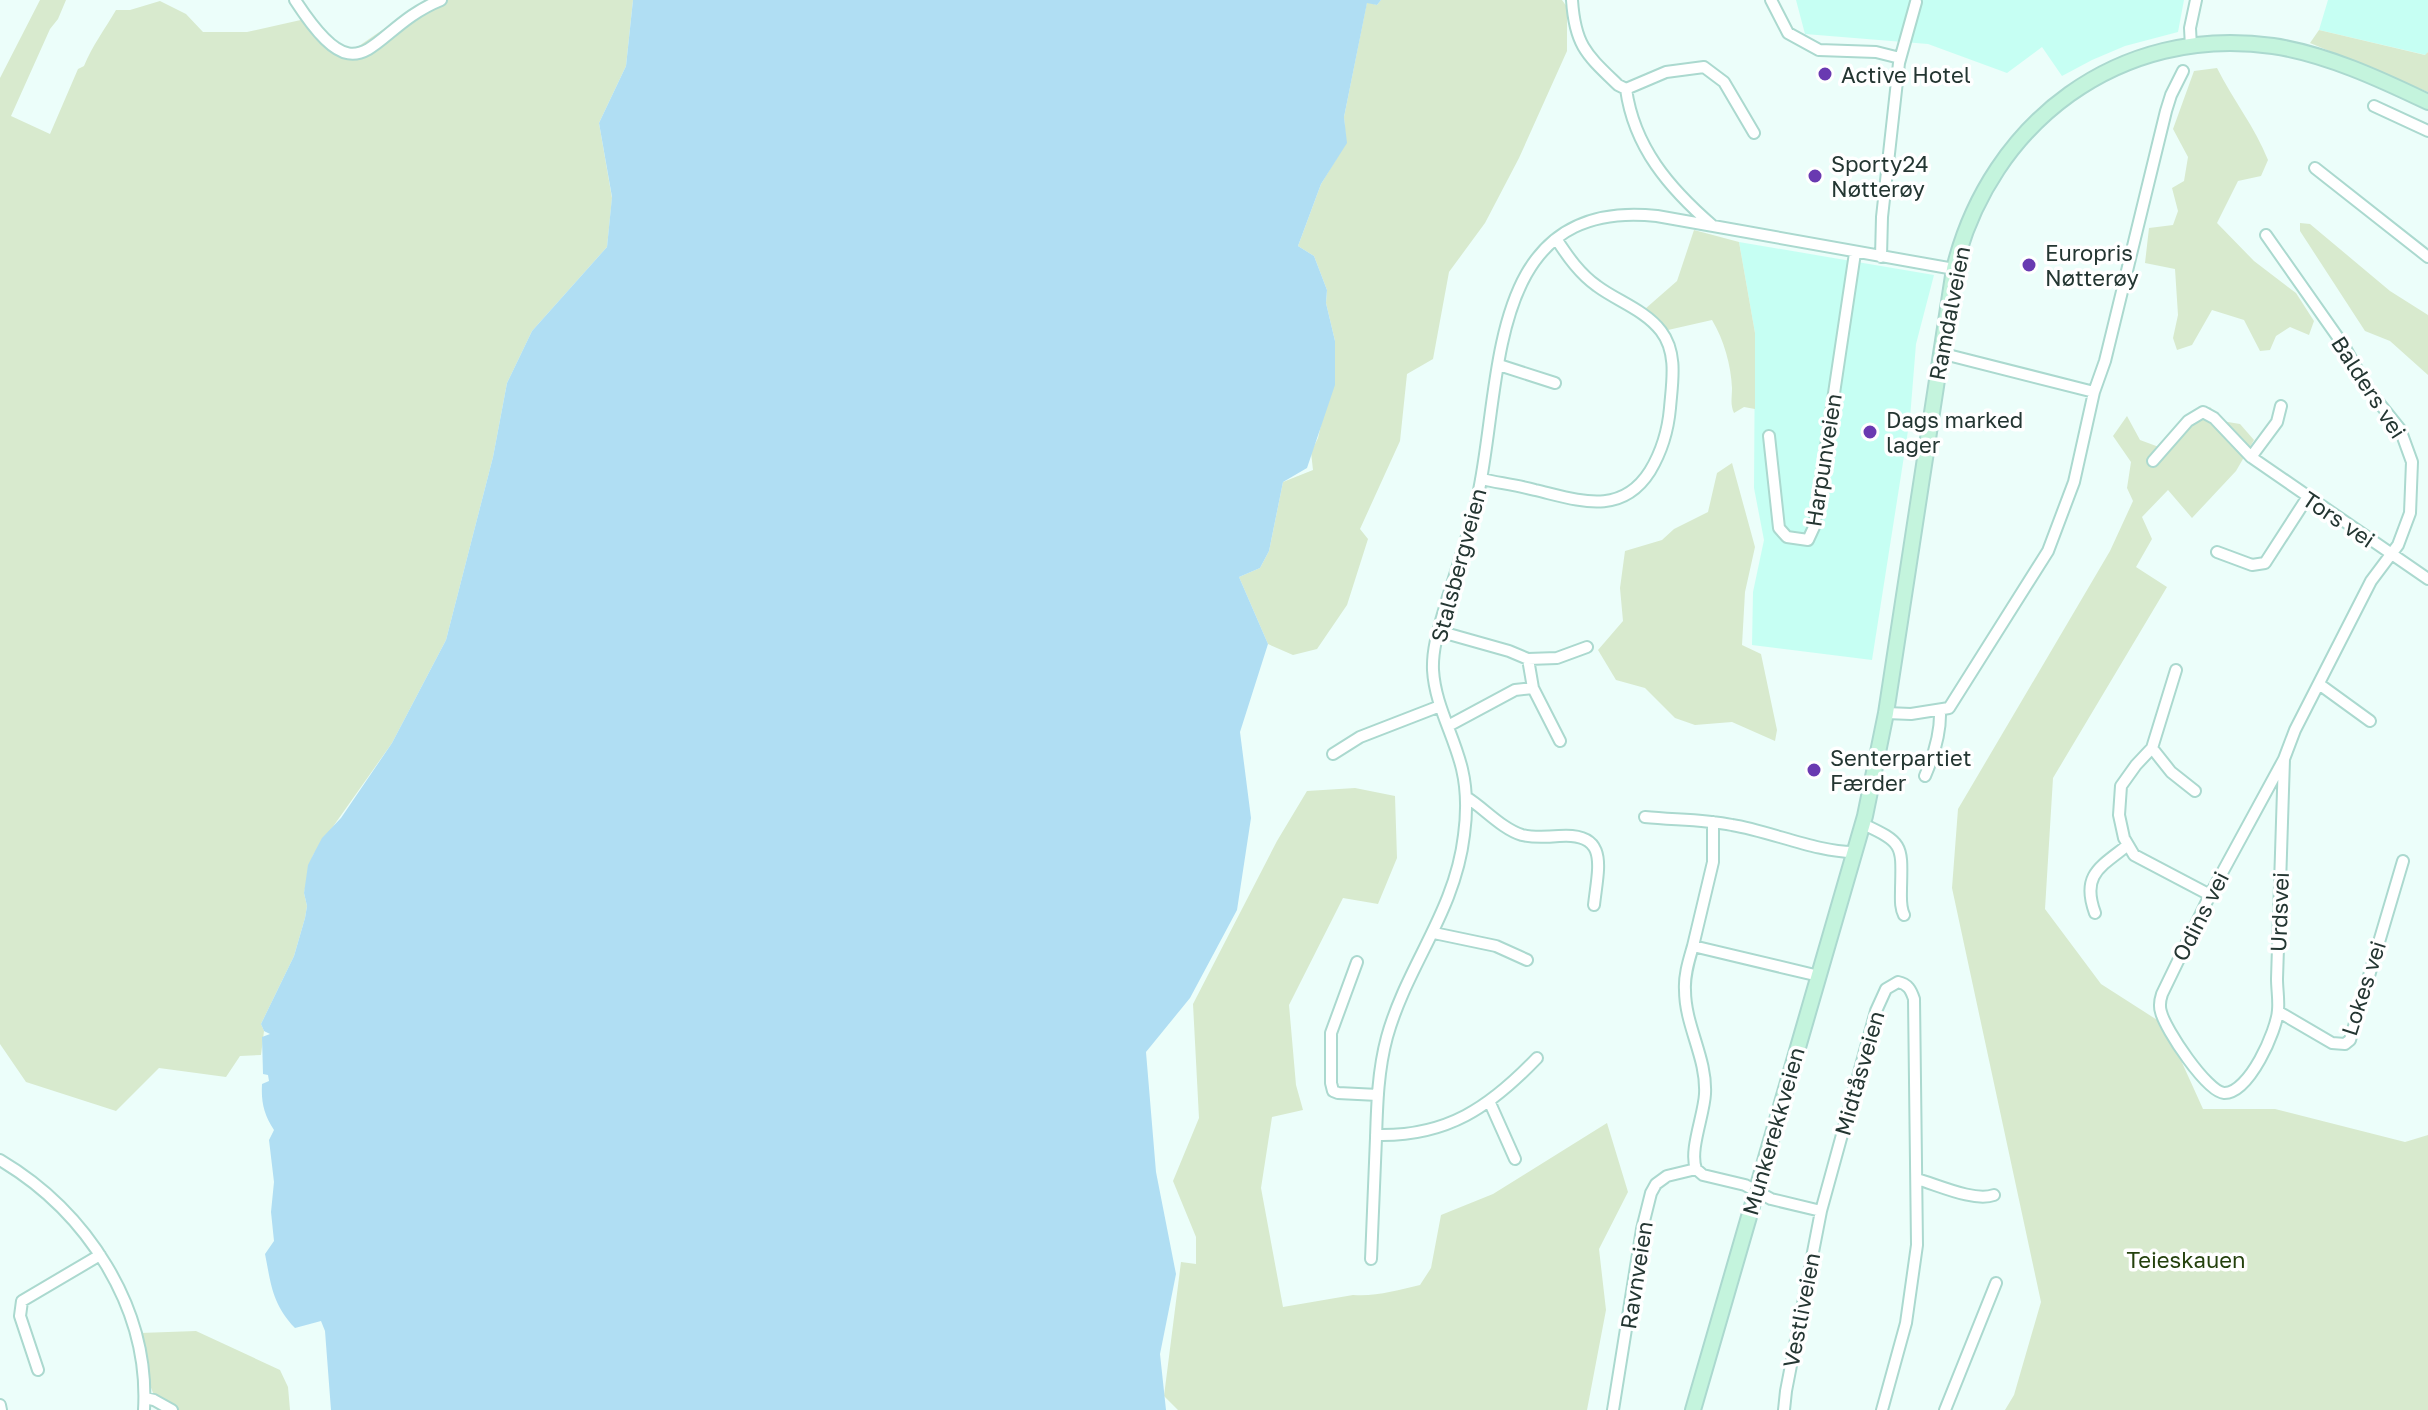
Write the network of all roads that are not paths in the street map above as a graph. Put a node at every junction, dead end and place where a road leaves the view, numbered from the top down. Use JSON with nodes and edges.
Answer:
{"nodes":[{"id":1,"x":295,"y":0,"type":"edge"},
{"id":2,"x":441,"y":0,"type":"edge"},
{"id":3,"x":1572,"y":0,"type":"edge"},
{"id":4,"x":1771,"y":0,"type":"edge"},
{"id":5,"x":2196,"y":0,"type":"edge"},
{"id":6,"x":1916,"y":2,"type":"dead end"},
{"id":7,"x":2191,"y":47,"type":"junction"},
{"id":8,"x":1900,"y":58,"type":"junction"},
{"id":9,"x":2183,"y":71,"type":"dead end"},
{"id":10,"x":1626,"y":89,"type":"junction"},
{"id":11,"x":2428,"y":102,"type":"edge"},
{"id":12,"x":2374,"y":106,"type":"dead end"},
{"id":13,"x":2428,"y":131,"type":"edge"},
{"id":14,"x":1754,"y":133,"type":"dead end"},
{"id":15,"x":2315,"y":168,"type":"dead end"},
{"id":16,"x":1713,"y":226,"type":"junction"},
{"id":17,"x":2266,"y":235,"type":"dead end"},
{"id":18,"x":1557,"y":240,"type":"junction"},
{"id":19,"x":1855,"y":253,"type":"junction"},
{"id":20,"x":1881,"y":257,"type":"junction"},
{"id":21,"x":2428,"y":257,"type":"edge"},
{"id":22,"x":1954,"y":269,"type":"junction"},
{"id":23,"x":1940,"y":353,"type":"junction"},
{"id":24,"x":1499,"y":365,"type":"junction"},
{"id":25,"x":1555,"y":383,"type":"dead end"},
{"id":26,"x":2094,"y":392,"type":"junction"},
{"id":27,"x":2281,"y":406,"type":"dead end"},
{"id":28,"x":1769,"y":436,"type":"dead end"},
{"id":29,"x":2251,"y":457,"type":"junction"},
{"id":30,"x":2153,"y":461,"type":"dead end"},
{"id":31,"x":1481,"y":479,"type":"junction"},
{"id":32,"x":2307,"y":498,"type":"junction"},
{"id":33,"x":2217,"y":552,"type":"dead end"},
{"id":34,"x":2391,"y":554,"type":"junction"},
{"id":35,"x":2428,"y":579,"type":"edge"},
{"id":36,"x":1438,"y":631,"type":"junction"},
{"id":37,"x":1587,"y":647,"type":"dead end"},
{"id":38,"x":1528,"y":659,"type":"junction"},
{"id":39,"x":2176,"y":670,"type":"dead end"},
{"id":40,"x":2319,"y":684,"type":"junction"},
{"id":41,"x":1533,"y":688,"type":"junction"},
{"id":42,"x":1440,"y":706,"type":"junction"},
{"id":43,"x":1940,"y":710,"type":"junction"},
{"id":44,"x":1886,"y":713,"type":"junction"},
{"id":45,"x":2370,"y":721,"type":"dead end"},
{"id":46,"x":1448,"y":726,"type":"junction"},
{"id":47,"x":1560,"y":741,"type":"dead end"},
{"id":48,"x":2152,"y":748,"type":"junction"},
{"id":49,"x":1333,"y":754,"type":"dead end"},
{"id":50,"x":2284,"y":759,"type":"junction"},
{"id":51,"x":1925,"y":776,"type":"dead end"},
{"id":52,"x":2195,"y":791,"type":"dead end"},
{"id":53,"x":1466,"y":797,"type":"junction"},
{"id":54,"x":1645,"y":817,"type":"dead end"},
{"id":55,"x":1713,"y":822,"type":"junction"},
{"id":56,"x":1863,"y":824,"type":"junction"},
{"id":57,"x":2128,"y":845,"type":"junction"},
{"id":58,"x":1855,"y":852,"type":"junction"},
{"id":59,"x":2403,"y":861,"type":"dead end"},
{"id":60,"x":2210,"y":895,"type":"junction"},
{"id":61,"x":1594,"y":905,"type":"dead end"},
{"id":62,"x":2095,"y":913,"type":"dead end"},
{"id":63,"x":1904,"y":915,"type":"dead end"},
{"id":64,"x":1434,"y":933,"type":"junction"},
{"id":65,"x":1693,"y":946,"type":"junction"},
{"id":66,"x":1527,"y":960,"type":"dead end"},
{"id":67,"x":1357,"y":962,"type":"dead end"},
{"id":68,"x":1819,"y":976,"type":"junction"},
{"id":69,"x":2279,"y":1012,"type":"junction"},
{"id":70,"x":1537,"y":1058,"type":"dead end"},
{"id":71,"x":2260,"y":1061,"type":"joint"},
{"id":72,"x":1378,"y":1095,"type":"junction"},
{"id":73,"x":1490,"y":1103,"type":"junction"},
{"id":74,"x":1376,"y":1135,"type":"junction"},
{"id":75,"x":1515,"y":1159,"type":"dead end"},
{"id":76,"x":0,"y":1160,"type":"edge"},
{"id":77,"x":1696,"y":1169,"type":"junction"},
{"id":78,"x":1917,"y":1179,"type":"junction"},
{"id":79,"x":1755,"y":1190,"type":"junction"},
{"id":80,"x":1994,"y":1195,"type":"dead end"},
{"id":81,"x":1821,"y":1211,"type":"junction"},
{"id":82,"x":100,"y":1255,"type":"junction"},
{"id":83,"x":1371,"y":1259,"type":"dead end"},
{"id":84,"x":1996,"y":1283,"type":"dead end"},
{"id":85,"x":38,"y":1370,"type":"dead end"},
{"id":86,"x":144,"y":1404,"type":"edge"},
{"id":87,"x":172,"y":1410,"type":"edge"},
{"id":88,"x":1613,"y":1410,"type":"edge"},
{"id":89,"x":1693,"y":1410,"type":"edge"},
{"id":90,"x":1784,"y":1410,"type":"edge"},
{"id":91,"x":1882,"y":1410,"type":"edge"},
{"id":92,"x":1945,"y":1410,"type":"edge"}],
"edges":[{"from":1,"to":2,"type":"street"},
{"from":3,"to":10,"type":"street"},
{"from":4,"to":8,"type":"street"},
{"from":5,"to":7,"type":"street"},
{"from":6,"to":8,"type":"street"},
{"from":7,"to":11,"type":"main road","name":"Ramdalveien"},
{"from":7,"to":22,"type":"main road","name":"Ramdalveien"},
{"from":8,"to":20,"type":"street"},
{"from":9,"to":26,"type":"street"},
{"from":10,"to":14,"type":"street"},
{"from":10,"to":16,"type":"street"},
{"from":12,"to":13,"type":"street"},
{"from":15,"to":21,"type":"street"},
{"from":16,"to":18,"type":"street","name":"Stalsbergveien"},
{"from":16,"to":19,"type":"street","name":"Stalsbergveien"},
{"from":17,"to":34,"type":"street","name":"Balders vei"},
{"from":18,"to":24,"type":"street","name":"Stalsbergveien"},
{"from":18,"to":31,"type":"street"},
{"from":19,"to":20,"type":"street","name":"Stalsbergveien"},
{"from":19,"to":28,"type":"street","name":"Harpunveien"},
{"from":20,"to":22,"type":"street","name":"Stalsbergveien"},
{"from":22,"to":23,"type":"main road","name":"Ramdalveien"},
{"from":23,"to":26,"type":"street"},
{"from":23,"to":44,"type":"main road","name":"Ramdalveien"},
{"from":24,"to":25,"type":"street"},
{"from":24,"to":31,"type":"street","name":"Stalsbergveien"},
{"from":26,"to":43,"type":"street"},
{"from":27,"to":29,"type":"street"},
{"from":29,"to":30,"type":"street","name":"Tors vei"},
{"from":29,"to":32,"type":"street","name":"Tors vei"},
{"from":31,"to":36,"type":"street","name":"Stalsbergveien"},
{"from":32,"to":33,"type":"street"},
{"from":32,"to":34,"type":"street","name":"Tors vei"},
{"from":34,"to":35,"type":"street","name":"Tors vei"},
{"from":34,"to":40,"type":"street","name":"Odins vei"},
{"from":36,"to":38,"type":"street"},
{"from":36,"to":42,"type":"street","name":"Stalsbergveien"},
{"from":37,"to":38,"type":"street"},
{"from":38,"to":41,"type":"street"},
{"from":39,"to":48,"type":"street"},
{"from":40,"to":45,"type":"street"},
{"from":40,"to":50,"type":"street","name":"Odins vei"},
{"from":41,"to":46,"type":"street"},
{"from":41,"to":47,"type":"street"},
{"from":42,"to":46,"type":"street","name":"Stalsbergveien"},
{"from":42,"to":49,"type":"street"},
{"from":43,"to":44,"type":"street"},
{"from":43,"to":51,"type":"street"},
{"from":44,"to":56,"type":"main road","name":"Ramdalveien"},
{"from":46,"to":53,"type":"street","name":"Stalsbergveien"},
{"from":48,"to":52,"type":"street"},
{"from":48,"to":57,"type":"street"},
{"from":50,"to":60,"type":"street","name":"Odins vei"},
{"from":50,"to":69,"type":"street","name":"Urdsvei"},
{"from":53,"to":61,"type":"street"},
{"from":53,"to":64,"type":"street","name":"Stalsbergveien"},
{"from":54,"to":55,"type":"street"},
{"from":55,"to":58,"type":"street"},
{"from":55,"to":65,"type":"street"},
{"from":56,"to":58,"type":"main road","name":"Ramdalveien"},
{"from":56,"to":63,"type":"street"},
{"from":57,"to":60,"type":"street"},
{"from":57,"to":62,"type":"street"},
{"from":58,"to":68,"type":"main road","name":"Munkerekkveien"},
{"from":59,"to":69,"type":"street","name":"Lokes vei"},
{"from":60,"to":71,"type":"street","name":"Odins vei"},
{"from":64,"to":66,"type":"street"},
{"from":64,"to":72,"type":"street","name":"Stalsbergveien"},
{"from":65,"to":68,"type":"street"},
{"from":65,"to":77,"type":"street"},
{"from":67,"to":72,"type":"street"},
{"from":68,"to":79,"type":"main road","name":"Munkerekkveien"},
{"from":69,"to":71,"type":"street","name":"Urdsvei"},
{"from":70,"to":73,"type":"street"},
{"from":72,"to":74,"type":"street","name":"Stalsbergveien"},
{"from":73,"to":74,"type":"street"},
{"from":73,"to":75,"type":"street"},
{"from":74,"to":83,"type":"street","name":"Stalsbergveien"},
{"from":76,"to":82,"type":"street"},
{"from":77,"to":79,"type":"street"},
{"from":77,"to":88,"type":"street","name":"Ravnveien"},
{"from":78,"to":80,"type":"street"},
{"from":78,"to":81,"type":"street","name":"Midtåsveien"},
{"from":78,"to":91,"type":"street","name":"Midtåsveien"},
{"from":79,"to":81,"type":"street"},
{"from":79,"to":89,"type":"main road","name":"Munkerekkveien"},
{"from":81,"to":90,"type":"street","name":"Vestliveien"},
{"from":82,"to":85,"type":"street"},
{"from":82,"to":86,"type":"street"},
{"from":84,"to":92,"type":"street"},
{"from":86,"to":87,"type":"street"}]}
